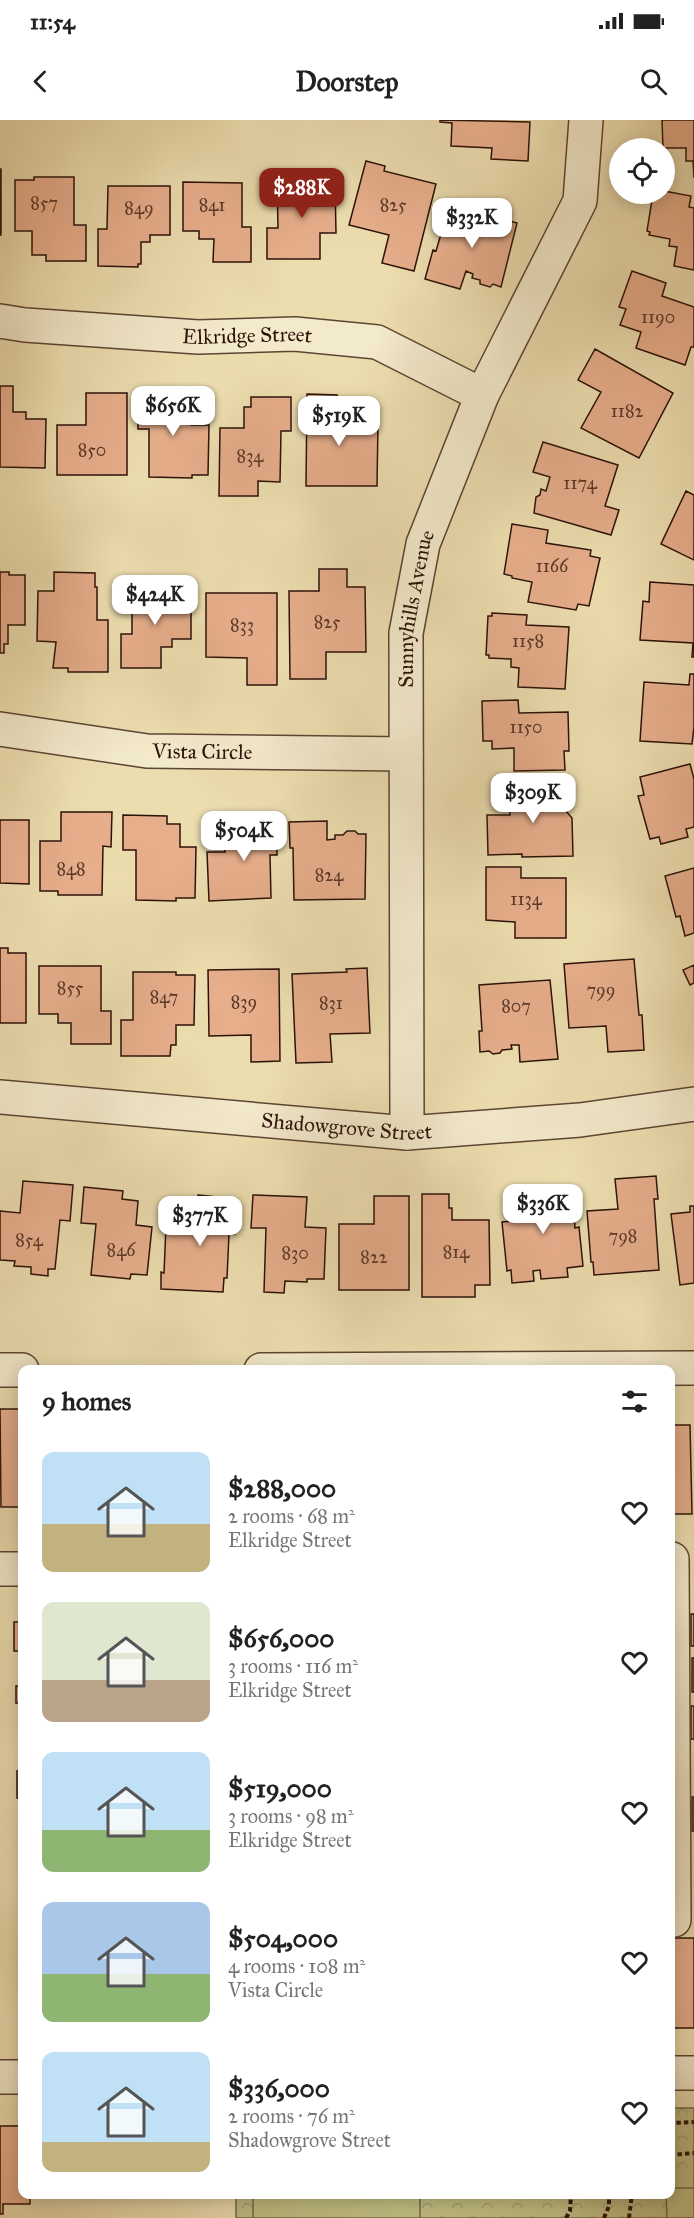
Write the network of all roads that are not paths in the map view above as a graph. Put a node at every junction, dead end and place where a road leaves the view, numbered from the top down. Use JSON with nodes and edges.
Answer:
{"nodes":[{"id":1,"x":586,"y":120,"type":"edge"},
{"id":2,"x":0,"y":321,"type":"edge"},
{"id":3,"x":482,"y":395,"type":"junction"},
{"id":4,"x":0,"y":729,"type":"edge"},
{"id":5,"x":406,"y":754,"type":"junction"},
{"id":6,"x":0,"y":1097,"type":"edge"},
{"id":7,"x":694,"y":1104,"type":"edge"},
{"id":8,"x":407,"y":1133,"type":"junction"},
{"id":9,"x":675,"y":1368,"type":"edge"},
{"id":10,"x":694,"y":1368,"type":"edge"},
{"id":11,"x":0,"y":1370,"type":"edge"},
{"id":12,"x":18,"y":1370,"type":"edge"},
{"id":13,"x":679,"y":1559,"type":"edge"},
{"id":14,"x":0,"y":1569,"type":"edge"},
{"id":15,"x":18,"y":1569,"type":"edge"},
{"id":16,"x":679,"y":1920,"type":"edge"},
{"id":17,"x":675,"y":2073,"type":"edge"},
{"id":18,"x":694,"y":2073,"type":"edge"},
{"id":19,"x":0,"y":2077,"type":"edge"},
{"id":20,"x":18,"y":2077,"type":"edge"}],
"edges":[{"from":1,"to":3,"type":"street","name":"Sunnyhills Avenue"},
{"from":2,"to":3,"type":"street","name":"Elkridge Street"},
{"from":3,"to":5,"type":"street","name":"Sunnyhills Avenue"},
{"from":4,"to":5,"type":"street","name":"Vista Circle"},
{"from":5,"to":8,"type":"street","name":"Sunnyhills Avenue"},
{"from":6,"to":8,"type":"street","name":"Shadowgrove Street"},
{"from":7,"to":8,"type":"street","name":"Shadowgrove Street"},
{"from":9,"to":10,"type":"street"},
{"from":11,"to":12,"type":"street"},
{"from":13,"to":16,"type":"street"},
{"from":14,"to":15,"type":"street"},
{"from":17,"to":18,"type":"street"},
{"from":19,"to":20,"type":"street"}]}
